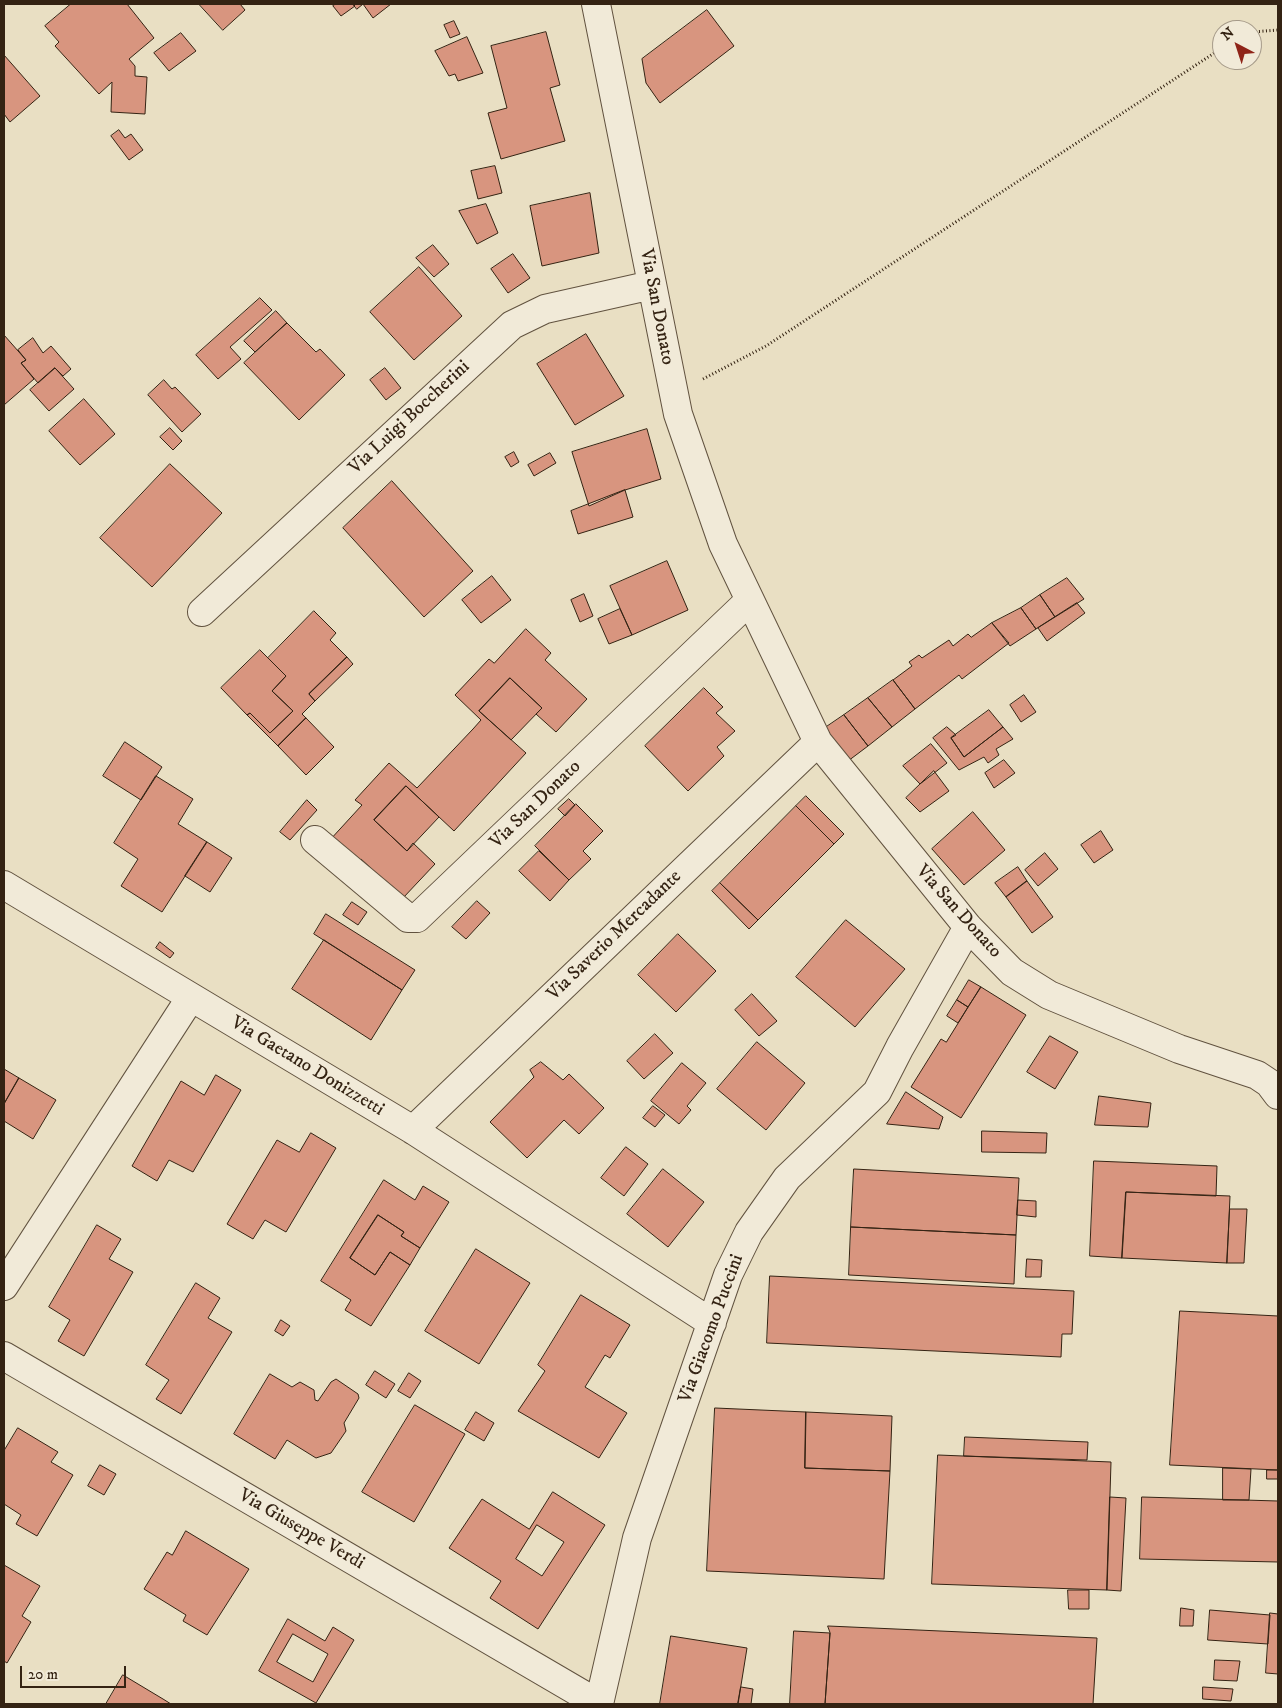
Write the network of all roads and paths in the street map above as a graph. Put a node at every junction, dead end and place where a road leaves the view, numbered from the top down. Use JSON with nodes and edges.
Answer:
{"nodes":[{"id":1,"x":596,"y":4,"type":"edge"},
{"id":2,"x":1278,"y":30,"type":"edge"},
{"id":3,"x":1262,"y":31,"type":"edge"},
{"id":4,"x":1212,"y":55,"type":"edge"},
{"id":5,"x":652,"y":285,"type":"junction"},
{"id":6,"x":674,"y":394,"type":"junction"},
{"id":7,"x":749,"y":601,"type":"junction"},
{"id":8,"x":202,"y":612,"type":"dead end"},
{"id":9,"x":818,"y":742,"type":"junction"},
{"id":10,"x":315,"y":840,"type":"dead end"},
{"id":11,"x":4,"y":886,"type":"edge"},
{"id":12,"x":968,"y":927,"type":"junction"},
{"id":13,"x":191,"y":997,"type":"junction"},
{"id":14,"x":1278,"y":1095,"type":"edge"},
{"id":15,"x":413,"y":1130,"type":"junction"},
{"id":16,"x":4,"y":1286,"type":"edge"},
{"id":17,"x":712,"y":1323,"type":"junction"},
{"id":18,"x":4,"y":1356,"type":"edge"},
{"id":19,"x":599,"y":1704,"type":"edge"}],
"edges":[{"from":1,"to":5,"type":"street","name":"Via San Donato"},
{"from":2,"to":3,"type":"path"},
{"from":4,"to":6,"type":"path"},
{"from":5,"to":6,"type":"street","name":"Via San Donato"},
{"from":5,"to":8,"type":"street","name":"Via Luigi Boccherini"},
{"from":6,"to":7,"type":"street","name":"Via San Donato"},
{"from":7,"to":9,"type":"street","name":"Via San Donato"},
{"from":7,"to":10,"type":"street","name":"Via San Donato"},
{"from":9,"to":12,"type":"street","name":"Via San Donato"},
{"from":9,"to":15,"type":"street","name":"Via Saverio Mercadante"},
{"from":11,"to":13,"type":"street","name":"Via Gaetano Donizzetti"},
{"from":12,"to":14,"type":"street","name":"Via San Donato"},
{"from":12,"to":17,"type":"street","name":"Via Giacomo Puccini"},
{"from":13,"to":15,"type":"street","name":"Via Gaetano Donizzetti"},
{"from":13,"to":16,"type":"street"},
{"from":15,"to":17,"type":"street","name":"Via Gaetano Donizzetti"},
{"from":17,"to":19,"type":"street","name":"Via Giacomo Puccini"},
{"from":18,"to":19,"type":"street","name":"Via Giuseppe Verdi"}]}
